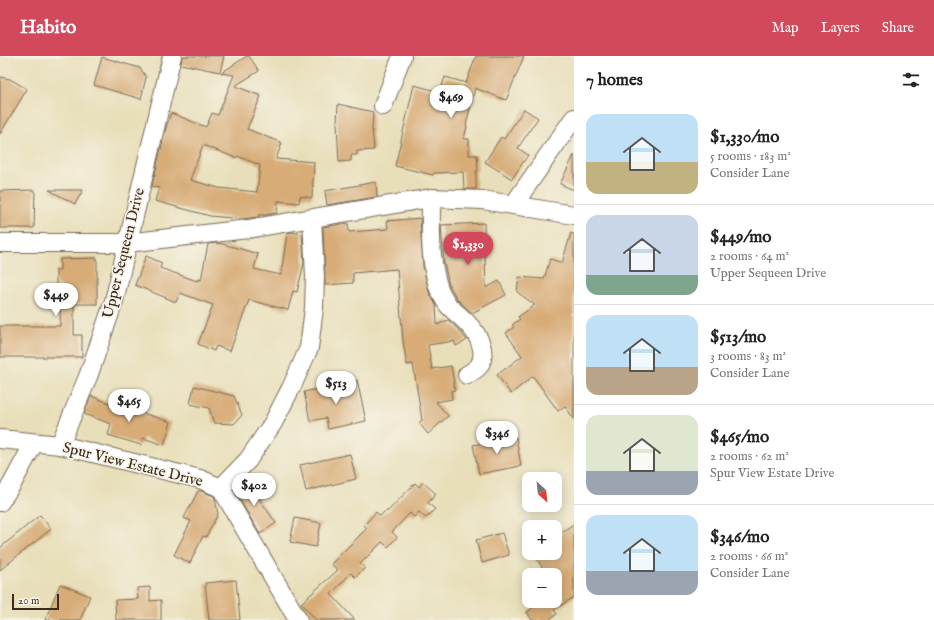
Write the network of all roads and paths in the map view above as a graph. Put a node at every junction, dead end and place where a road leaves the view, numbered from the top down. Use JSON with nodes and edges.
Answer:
{"nodes":[{"id":1,"x":172,"y":56,"type":"edge"},
{"id":2,"x":402,"y":56,"type":"edge"},
{"id":3,"x":383,"y":106,"type":"dead end"},
{"id":4,"x":574,"y":118,"type":"edge"},
{"id":5,"x":431,"y":198,"type":"junction"},
{"id":6,"x":514,"y":204,"type":"junction"},
{"id":7,"x":571,"y":215,"type":"edge"},
{"id":8,"x":312,"y":218,"type":"junction"},
{"id":9,"x":0,"y":243,"type":"edge"},
{"id":10,"x":127,"y":243,"type":"junction"},
{"id":11,"x":467,"y":374,"type":"dead end"},
{"id":12,"x":0,"y":439,"type":"edge"},
{"id":13,"x":34,"y":443,"type":"junction"},
{"id":14,"x":60,"y":445,"type":"junction"},
{"id":15,"x":221,"y":488,"type":"junction"},
{"id":16,"x":0,"y":502,"type":"edge"},
{"id":17,"x":298,"y":620,"type":"edge"}],
"edges":[{"from":1,"to":10,"type":"street","name":"Upper Sequeen Drive"},
{"from":2,"to":3,"type":"street"},
{"from":4,"to":6,"type":"street"},
{"from":5,"to":6,"type":"street"},
{"from":5,"to":8,"type":"street"},
{"from":5,"to":11,"type":"street"},
{"from":6,"to":7,"type":"street"},
{"from":8,"to":10,"type":"street"},
{"from":8,"to":15,"type":"street"},
{"from":9,"to":10,"type":"street"},
{"from":10,"to":14,"type":"street","name":"Upper Sequeen Drive"},
{"from":12,"to":13,"type":"street","name":"Spur View Estate Drive"},
{"from":13,"to":14,"type":"street","name":"Spur View Estate Drive"},
{"from":13,"to":16,"type":"street"},
{"from":14,"to":15,"type":"street","name":"Spur View Estate Drive"},
{"from":15,"to":17,"type":"street","name":"Spur View Estate Drive"}]}
